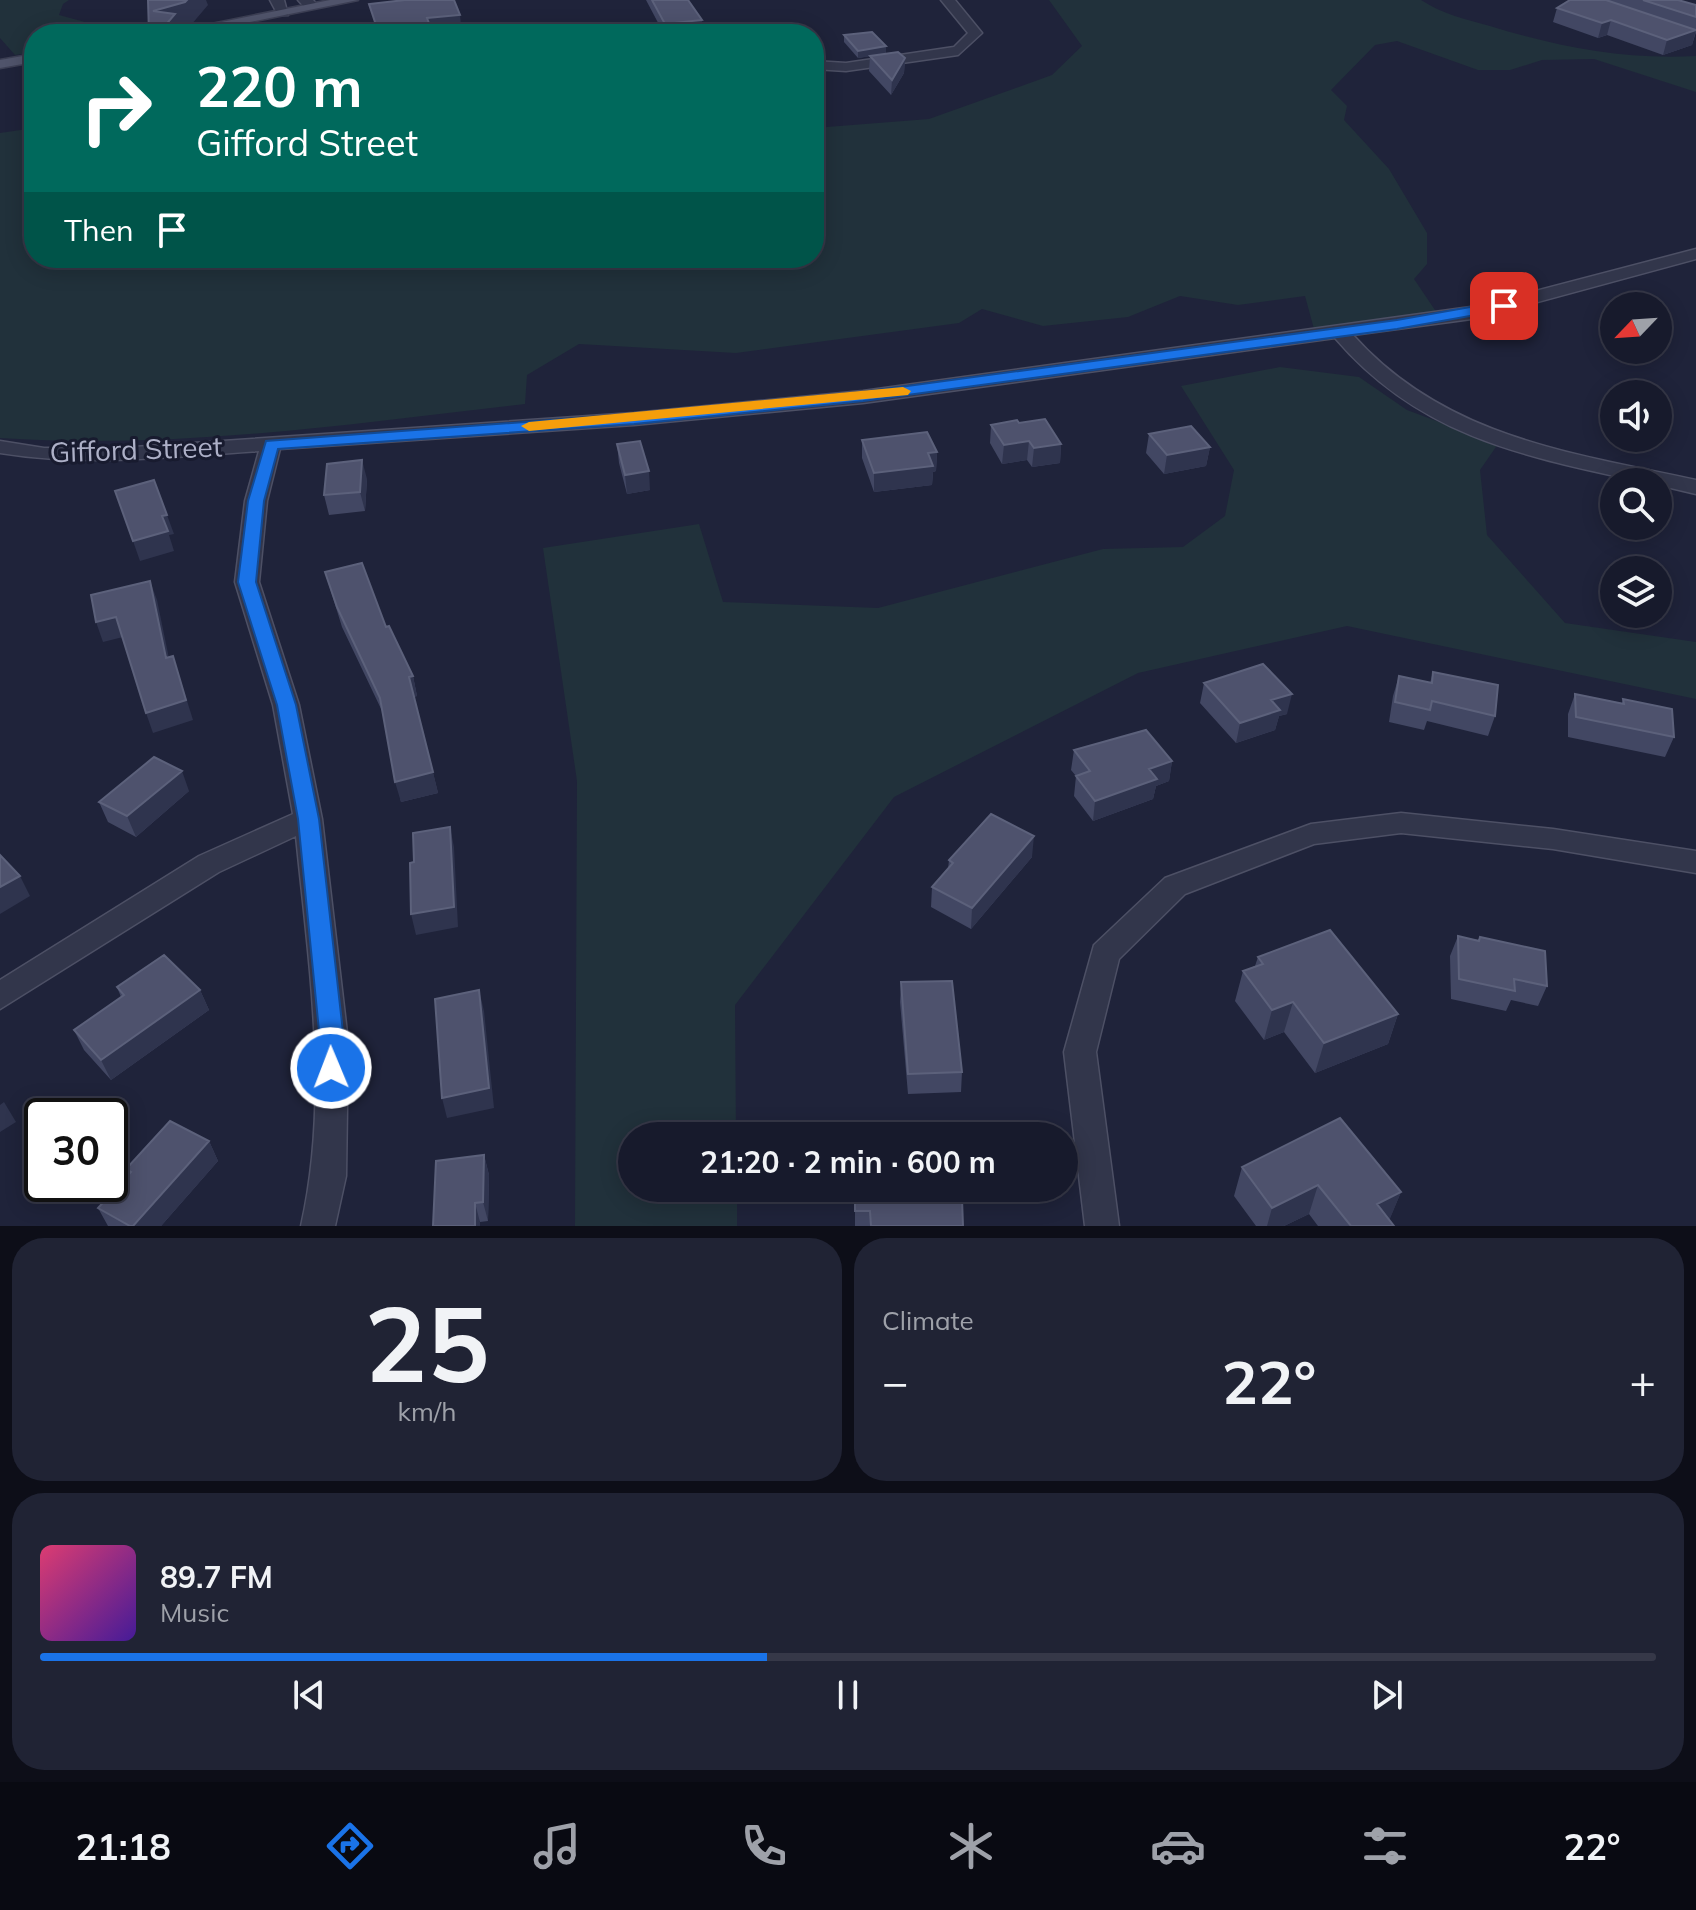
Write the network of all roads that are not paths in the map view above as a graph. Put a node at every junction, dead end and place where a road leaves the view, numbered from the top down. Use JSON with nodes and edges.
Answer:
{"nodes":[{"id":1,"x":351,"y":0,"type":"edge"},
{"id":2,"x":948,"y":0,"type":"edge"},
{"id":3,"x":308,"y":3,"type":"edge"},
{"id":4,"x":280,"y":6,"type":"edge"},
{"id":5,"x":209,"y":24,"type":"edge"},
{"id":6,"x":24,"y":60,"type":"edge"},
{"id":7,"x":0,"y":64,"type":"edge"},
{"id":8,"x":824,"y":66,"type":"edge"},
{"id":9,"x":1696,"y":254,"type":"edge"},
{"id":10,"x":1340,"y":332,"type":"junction"},
{"id":11,"x":271,"y":444,"type":"junction"},
{"id":12,"x":0,"y":447,"type":"edge"},
{"id":13,"x":1696,"y":487,"type":"edge"},
{"id":14,"x":308,"y":819,"type":"junction"},
{"id":15,"x":1696,"y":862,"type":"edge"},
{"id":16,"x":0,"y":996,"type":"edge"},
{"id":17,"x":318,"y":1226,"type":"edge"},
{"id":18,"x":1102,"y":1226,"type":"edge"}],
"edges":[{"from":1,"to":3,"type":"main road"},
{"from":2,"to":8,"type":"street"},
{"from":3,"to":4,"type":"main road"},
{"from":4,"to":5,"type":"main road"},
{"from":6,"to":7,"type":"main road"},
{"from":9,"to":10,"type":"street","name":"Gifford Street"},
{"from":10,"to":11,"type":"street","name":"Gifford Street"},
{"from":10,"to":13,"type":"street"},
{"from":11,"to":12,"type":"street","name":"Gifford Street"},
{"from":11,"to":14,"type":"street"},
{"from":14,"to":16,"type":"street"},
{"from":14,"to":17,"type":"street"},
{"from":15,"to":18,"type":"street"}]}
